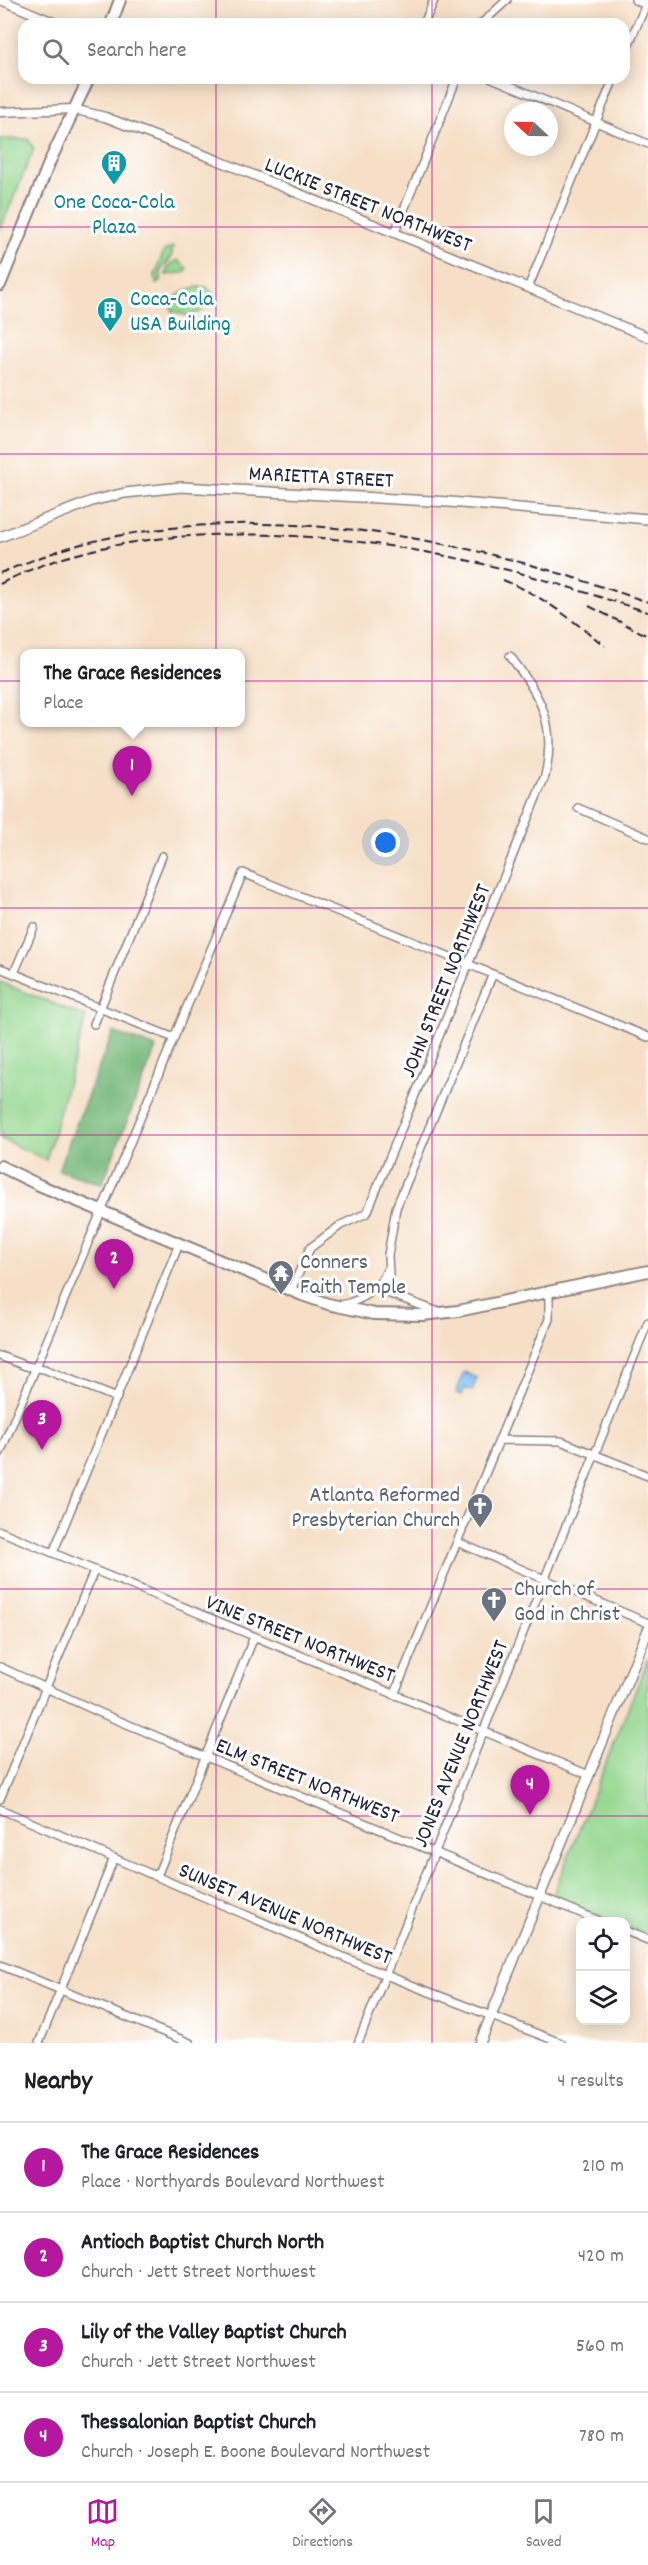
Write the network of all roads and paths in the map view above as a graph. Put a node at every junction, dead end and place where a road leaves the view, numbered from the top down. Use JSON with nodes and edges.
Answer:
{"nodes":[{"id":1,"x":1,"y":0,"type":"edge"},
{"id":2,"x":120,"y":0,"type":"edge"},
{"id":3,"x":434,"y":0,"type":"edge"},
{"id":4,"x":507,"y":0,"type":"edge"},
{"id":5,"x":635,"y":0,"type":"edge"},
{"id":6,"x":647,"y":2,"type":"edge"},
{"id":7,"x":44,"y":18,"type":"edge"},
{"id":8,"x":113,"y":18,"type":"edge"},
{"id":9,"x":426,"y":18,"type":"edge"},
{"id":10,"x":488,"y":18,"type":"edge"},
{"id":11,"x":630,"y":41,"type":"edge"},
{"id":12,"x":85,"y":84,"type":"edge"},
{"id":13,"x":455,"y":84,"type":"edge"},
{"id":14,"x":507,"y":84,"type":"edge"},
{"id":15,"x":611,"y":84,"type":"edge"},
{"id":16,"x":73,"y":109,"type":"junction"},
{"id":17,"x":0,"y":112,"type":"edge"},
{"id":18,"x":596,"y":121,"type":"junction"},
{"id":19,"x":648,"y":144,"type":"edge"},
{"id":20,"x":394,"y":232,"type":"junction"},
{"id":21,"x":0,"y":285,"type":"edge"},
{"id":22,"x":528,"y":288,"type":"junction"},
{"id":23,"x":648,"y":337,"type":"edge"},
{"id":24,"x":648,"y":519,"type":"edge"},
{"id":25,"x":0,"y":537,"type":"edge"},
{"id":26,"x":510,"y":656,"type":"dead end"},
{"id":27,"x":578,"y":808,"type":"dead end"},
{"id":28,"x":648,"y":838,"type":"edge"},
{"id":29,"x":162,"y":856,"type":"dead end"},
{"id":30,"x":34,"y":927,"type":"dead end"},
{"id":31,"x":470,"y":966,"type":"junction"},
{"id":32,"x":0,"y":968,"type":"edge"},
{"id":33,"x":14,"y":973,"type":"junction"},
{"id":34,"x":492,"y":976,"type":"junction"},
{"id":35,"x":100,"y":1006,"type":"junction"},
{"id":36,"x":94,"y":1024,"type":"dead end"},
{"id":37,"x":648,"y":1037,"type":"edge"},
{"id":38,"x":174,"y":1038,"type":"junction"},
{"id":39,"x":0,"y":1166,"type":"edge"},
{"id":40,"x":101,"y":1211,"type":"junction"},
{"id":41,"x":179,"y":1244,"type":"junction"},
{"id":42,"x":387,"y":1270,"type":"junction"},
{"id":43,"x":648,"y":1271,"type":"edge"},
{"id":44,"x":291,"y":1290,"type":"junction"},
{"id":45,"x":549,"y":1292,"type":"junction"},
{"id":46,"x":338,"y":1306,"type":"junction"},
{"id":47,"x":440,"y":1312,"type":"junction"},
{"id":48,"x":648,"y":1323,"type":"edge"},
{"id":49,"x":0,"y":1356,"type":"edge"},
{"id":50,"x":36,"y":1368,"type":"junction"},
{"id":51,"x":117,"y":1398,"type":"junction"},
{"id":52,"x":499,"y":1440,"type":"junction"},
{"id":53,"x":0,"y":1453,"type":"edge"},
{"id":54,"x":595,"y":1454,"type":"junction"},
{"id":55,"x":648,"y":1476,"type":"edge"},
{"id":56,"x":0,"y":1531,"type":"edge"},
{"id":57,"x":457,"y":1542,"type":"junction"},
{"id":58,"x":53,"y":1553,"type":"junction"},
{"id":59,"x":94,"y":1571,"type":"junction"},
{"id":60,"x":544,"y":1578,"type":"junction"},
{"id":61,"x":648,"y":1623,"type":"edge"},
{"id":62,"x":648,"y":1630,"type":"edge"},
{"id":63,"x":254,"y":1637,"type":"junction"},
{"id":64,"x":0,"y":1668,"type":"edge"},
{"id":65,"x":46,"y":1687,"type":"junction"},
{"id":66,"x":394,"y":1695,"type":"junction"},
{"id":67,"x":483,"y":1731,"type":"junction"},
{"id":68,"x":207,"y":1757,"type":"junction"},
{"id":69,"x":589,"y":1775,"type":"junction"},
{"id":70,"x":0,"y":1799,"type":"edge"},
{"id":71,"x":0,"y":1809,"type":"edge"},
{"id":72,"x":435,"y":1850,"type":"junction"},
{"id":73,"x":114,"y":1858,"type":"junction"},
{"id":74,"x":157,"y":1876,"type":"junction"},
{"id":75,"x":540,"y":1896,"type":"junction"},
{"id":76,"x":590,"y":1917,"type":"edge"},
{"id":77,"x":630,"y":1933,"type":"edge"},
{"id":78,"x":648,"y":1940,"type":"edge"},
{"id":79,"x":0,"y":1965,"type":"edge"},
{"id":80,"x":386,"y":1974,"type":"junction"},
{"id":81,"x":62,"y":1990,"type":"junction"},
{"id":82,"x":491,"y":2017,"type":"junction"},
{"id":83,"x":39,"y":2043,"type":"edge"},
{"id":84,"x":190,"y":2043,"type":"edge"},
{"id":85,"x":358,"y":2043,"type":"edge"},
{"id":86,"x":480,"y":2043,"type":"edge"},
{"id":87,"x":561,"y":2043,"type":"edge"}],
"edges":[{"from":1,"to":7,"type":"street"},
{"from":2,"to":8,"type":"main road"},
{"from":3,"to":9,"type":"street"},
{"from":4,"to":10,"type":"street"},
{"from":5,"to":6,"type":"street"},
{"from":6,"to":11,"type":"street"},
{"from":12,"to":16,"type":"main road"},
{"from":13,"to":20,"type":"street"},
{"from":14,"to":18,"type":"street"},
{"from":15,"to":18,"type":"street"},
{"from":16,"to":17,"type":"street","name":"LUCKIE STREET NORTHWEST"},
{"from":16,"to":20,"type":"street","name":"LUCKIE STREET NORTHWEST"},
{"from":16,"to":21,"type":"main road"},
{"from":18,"to":19,"type":"street"},
{"from":18,"to":22,"type":"street"},
{"from":20,"to":22,"type":"street","name":"LUCKIE STREET NORTHWEST"},
{"from":22,"to":23,"type":"street","name":"LUCKIE STREET NORTHWEST"},
{"from":24,"to":25,"type":"main road","name":"MARIETTA STREET"},
{"from":26,"to":31,"type":"street","name":"JOHN STREET NORTHWEST"},
{"from":27,"to":28,"type":"street"},
{"from":29,"to":35,"type":"street"},
{"from":30,"to":33,"type":"street"},
{"from":31,"to":34,"type":"street"},
{"from":31,"to":38,"type":"street"},
{"from":31,"to":44,"type":"street","name":"JOHN STREET NORTHWEST"},
{"from":32,"to":33,"type":"street"},
{"from":33,"to":35,"type":"street"},
{"from":34,"to":37,"type":"street"},
{"from":34,"to":42,"type":"street"},
{"from":35,"to":36,"type":"street"},
{"from":35,"to":38,"type":"street"},
{"from":38,"to":40,"type":"street"},
{"from":39,"to":40,"type":"main road"},
{"from":40,"to":41,"type":"main road"},
{"from":40,"to":50,"type":"street"},
{"from":41,"to":44,"type":"main road"},
{"from":41,"to":51,"type":"street"},
{"from":42,"to":46,"type":"street"},
{"from":42,"to":47,"type":"street"},
{"from":43,"to":45,"type":"main road"},
{"from":44,"to":46,"type":"main road"},
{"from":45,"to":47,"type":"main road"},
{"from":45,"to":52,"type":"street"},
{"from":46,"to":47,"type":"main road"},
{"from":48,"to":54,"type":"street","name":"JONES AVENUE NORTHWEST"},
{"from":49,"to":50,"type":"street"},
{"from":50,"to":51,"type":"street"},
{"from":50,"to":53,"type":"street"},
{"from":51,"to":58,"type":"street"},
{"from":52,"to":54,"type":"street"},
{"from":52,"to":57,"type":"street"},
{"from":54,"to":55,"type":"street"},
{"from":54,"to":60,"type":"street","name":"JONES AVENUE NORTHWEST"},
{"from":56,"to":58,"type":"street","name":"VINE STREET NORTHWEST"},
{"from":57,"to":60,"type":"street"},
{"from":57,"to":66,"type":"street"},
{"from":58,"to":59,"type":"street","name":"VINE STREET NORTHWEST"},
{"from":59,"to":63,"type":"street","name":"VINE STREET NORTHWEST"},
{"from":59,"to":65,"type":"street"},
{"from":60,"to":61,"type":"street"},
{"from":60,"to":67,"type":"street","name":"JONES AVENUE NORTHWEST"},
{"from":62,"to":69,"type":"main road"},
{"from":63,"to":66,"type":"street","name":"VINE STREET NORTHWEST"},
{"from":63,"to":68,"type":"street"},
{"from":64,"to":65,"type":"street","name":"ELM STREET NORTHWEST"},
{"from":65,"to":68,"type":"street","name":"ELM STREET NORTHWEST"},
{"from":65,"to":70,"type":"street"},
{"from":66,"to":67,"type":"street","name":"VINE STREET NORTHWEST"},
{"from":67,"to":69,"type":"street","name":"VINE STREET NORTHWEST"},
{"from":67,"to":72,"type":"street","name":"JONES AVENUE NORTHWEST"},
{"from":68,"to":72,"type":"street","name":"ELM STREET NORTHWEST"},
{"from":68,"to":74,"type":"street"},
{"from":69,"to":75,"type":"main road"},
{"from":71,"to":73,"type":"street","name":"SUNSET AVENUE NORTHWEST"},
{"from":72,"to":75,"type":"street","name":"ELM STREET NORTHWEST"},
{"from":72,"to":80,"type":"street","name":"JONES AVENUE NORTHWEST"},
{"from":73,"to":74,"type":"street","name":"SUNSET AVENUE NORTHWEST"},
{"from":73,"to":81,"type":"street"},
{"from":74,"to":80,"type":"street","name":"SUNSET AVENUE NORTHWEST"},
{"from":75,"to":76,"type":"street","name":"ELM STREET NORTHWEST"},
{"from":75,"to":82,"type":"main road"},
{"from":77,"to":78,"type":"street"},
{"from":79,"to":81,"type":"street"},
{"from":80,"to":82,"type":"street","name":"SUNSET AVENUE NORTHWEST"},
{"from":80,"to":85,"type":"street","name":"JONES AVENUE NORTHWEST"},
{"from":81,"to":83,"type":"street"},
{"from":81,"to":84,"type":"street"},
{"from":82,"to":86,"type":"main road"},
{"from":82,"to":87,"type":"street","name":"SUNSET AVENUE NORTHWEST"}]}
